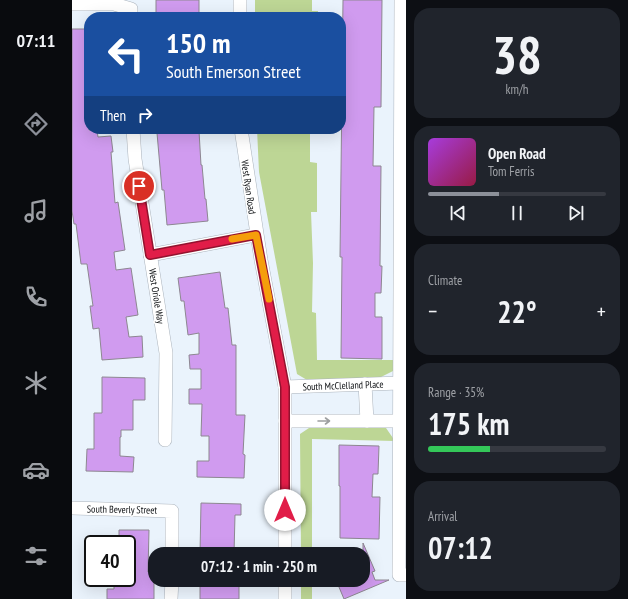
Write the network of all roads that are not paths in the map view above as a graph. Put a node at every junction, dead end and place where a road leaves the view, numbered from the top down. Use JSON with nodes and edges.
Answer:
{"nodes":[{"id":1,"x":240,"y":0,"type":"edge"},
{"id":2,"x":401,"y":0,"type":"edge"},
{"id":3,"x":72,"y":4,"type":"edge"},
{"id":4,"x":129,"y":12,"type":"edge"},
{"id":5,"x":240,"y":12,"type":"edge"},
{"id":6,"x":133,"y":134,"type":"edge"},
{"id":7,"x":242,"y":134,"type":"edge"},
{"id":8,"x":256,"y":235,"type":"junction"},
{"id":9,"x":150,"y":255,"type":"junction"},
{"id":10,"x":400,"y":383,"type":"junction"},
{"id":11,"x":366,"y":384,"type":"junction"},
{"id":12,"x":285,"y":387,"type":"junction"},
{"id":13,"x":286,"y":421,"type":"junction"},
{"id":14,"x":367,"y":421,"type":"junction"},
{"id":15,"x":400,"y":421,"type":"junction"},
{"id":16,"x":165,"y":440,"type":"dead end"},
{"id":17,"x":72,"y":508,"type":"edge"},
{"id":18,"x":172,"y":547,"type":"edge"},
{"id":19,"x":285,"y":547,"type":"edge"},
{"id":20,"x":402,"y":575,"type":"edge"},
{"id":21,"x":172,"y":587,"type":"edge"},
{"id":22,"x":285,"y":587,"type":"edge"},
{"id":23,"x":172,"y":599,"type":"edge"},
{"id":24,"x":285,"y":599,"type":"edge"}],
"edges":[{"from":1,"to":5,"type":"street"},
{"from":2,"to":10,"type":"street"},
{"from":3,"to":4,"type":"street"},
{"from":6,"to":9,"type":"street","name":"West Oriole Way"},
{"from":7,"to":8,"type":"street","name":"West Ryan Road"},
{"from":8,"to":9,"type":"street"},
{"from":8,"to":12,"type":"street","name":"West Ryan Road"},
{"from":9,"to":16,"type":"street","name":"West Oriole Way"},
{"from":10,"to":11,"type":"street","name":"South McClelland Place"},
{"from":10,"to":15,"type":"street"},
{"from":11,"to":12,"type":"street","name":"South McClelland Place"},
{"from":11,"to":14,"type":"street"},
{"from":12,"to":13,"type":"street","name":"West Ryan Road"},
{"from":13,"to":14,"type":"street","one_way":true},
{"from":13,"to":19,"type":"street","name":"West Ryan Road"},
{"from":14,"to":15,"type":"street"},
{"from":15,"to":20,"type":"street"},
{"from":17,"to":18,"type":"street","name":"South Beverly Street"},
{"from":21,"to":23,"type":"street"},
{"from":22,"to":24,"type":"street"}]}
